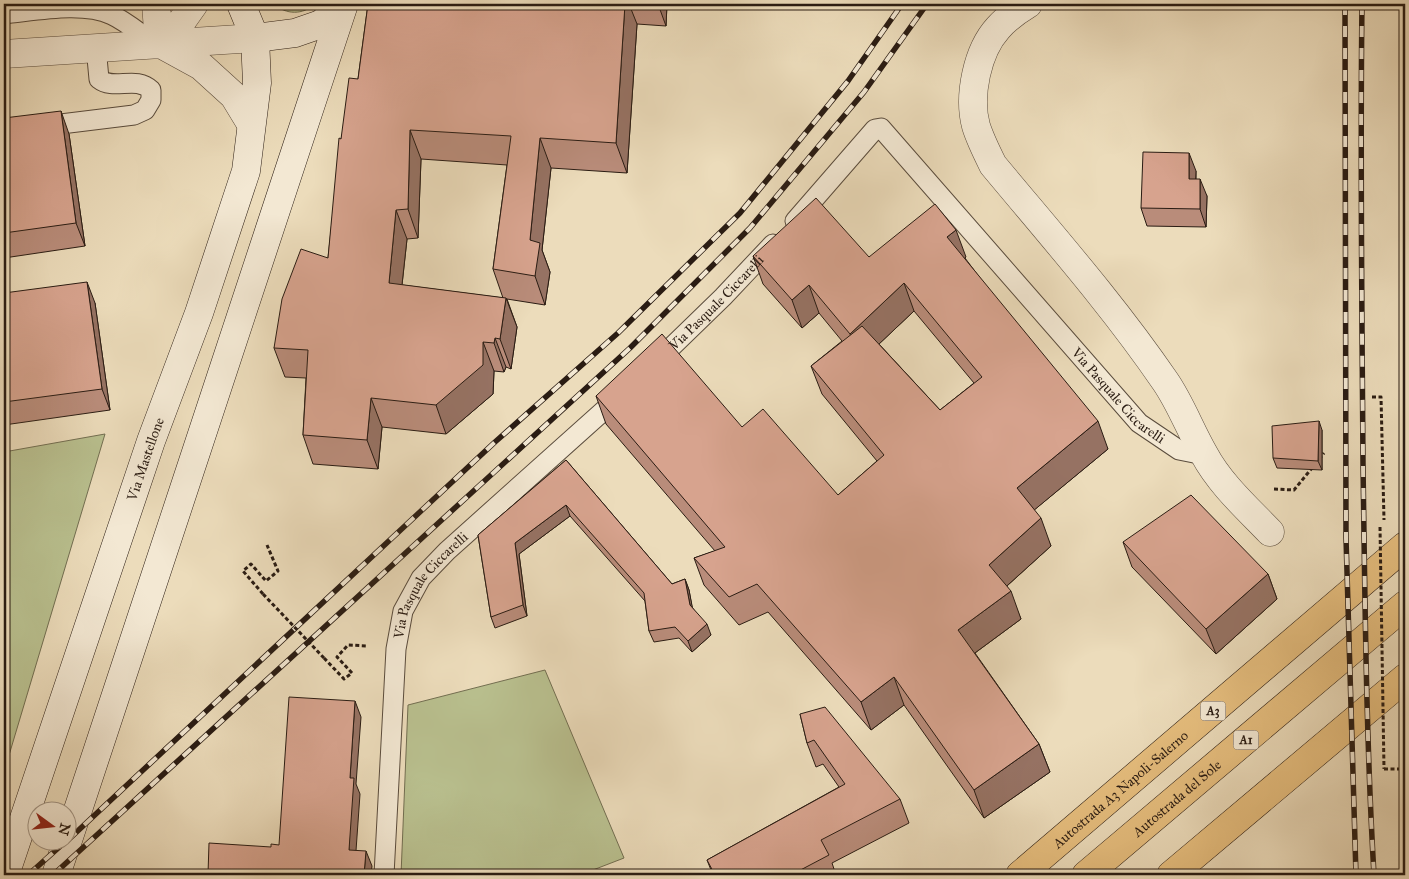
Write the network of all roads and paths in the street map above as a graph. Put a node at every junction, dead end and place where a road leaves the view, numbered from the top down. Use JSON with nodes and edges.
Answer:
{"nodes":[{"id":1,"x":156,"y":4,"type":"edge"},
{"id":2,"x":194,"y":4,"type":"edge"},
{"id":3,"x":241,"y":4,"type":"edge"},
{"id":4,"x":1028,"y":4,"type":"edge"},
{"id":5,"x":344,"y":5,"type":"edge"},
{"id":6,"x":4,"y":14,"type":"edge"},
{"id":7,"x":255,"y":38,"type":"junction"},
{"id":8,"x":156,"y":43,"type":"junction"},
{"id":9,"x":96,"y":47,"type":"junction"},
{"id":10,"x":4,"y":54,"type":"edge"},
{"id":11,"x":251,"y":124,"type":"junction"},
{"id":12,"x":4,"y":131,"type":"edge"},
{"id":13,"x":1372,"y":397,"type":"dead end"},
{"id":14,"x":1324,"y":453,"type":"dead end"},
{"id":15,"x":1204,"y":455,"type":"junction"},
{"id":16,"x":1239,"y":499,"type":"junction"},
{"id":17,"x":1270,"y":532,"type":"dead end"},
{"id":18,"x":268,"y":544,"type":"dead end"},
{"id":19,"x":1405,"y":546,"type":"edge"},
{"id":20,"x":1405,"y":605,"type":"edge"},
{"id":21,"x":396,"y":649,"type":"junction"},
{"id":22,"x":1404,"y":679,"type":"edge"},
{"id":23,"x":1405,"y":767,"type":"edge"},
{"id":24,"x":78,"y":808,"type":"edge"},
{"id":25,"x":63,"y":852,"type":"edge"},
{"id":26,"x":5,"y":875,"type":"edge"},
{"id":27,"x":56,"y":875,"type":"edge"},
{"id":28,"x":384,"y":875,"type":"edge"},
{"id":29,"x":1020,"y":875,"type":"edge"},
{"id":30,"x":1086,"y":875,"type":"edge"},
{"id":31,"x":1171,"y":875,"type":"edge"}],
"edges":[{"from":1,"to":8,"type":"street"},
{"from":2,"to":8,"type":"street"},
{"from":3,"to":7,"type":"street","name":"Via Mastellone"},
{"from":4,"to":15,"type":"street"},
{"from":5,"to":7,"type":"street"},
{"from":5,"to":24,"type":"street"},
{"from":6,"to":8,"type":"lane"},
{"from":7,"to":8,"type":"street"},
{"from":7,"to":11,"type":"street","name":"Via Mastellone"},
{"from":8,"to":9,"type":"street"},
{"from":8,"to":11,"type":"street"},
{"from":9,"to":10,"type":"street"},
{"from":9,"to":12,"type":"lane"},
{"from":11,"to":26,"type":"street","name":"Via Mastellone"},
{"from":13,"to":23,"type":"path","bridge":true},
{"from":14,"to":16,"type":"path"},
{"from":15,"to":16,"type":"street"},
{"from":15,"to":21,"type":"lane","name":"Via Pasquale Ciccarelli"},
{"from":16,"to":17,"type":"street"},
{"from":18,"to":21,"type":"path","bridge":true},
{"from":19,"to":29,"type":"highway","name":"Autostrada A3 Napoli-Salerno","number":"A3"},
{"from":20,"to":30,"type":"highway","name":"Autostrada del Sole","number":"A1"},
{"from":21,"to":28,"type":"lane","name":"Via Pasquale Ciccarelli"},
{"from":22,"to":31,"type":"highway"},
{"from":25,"to":27,"type":"street"}]}
